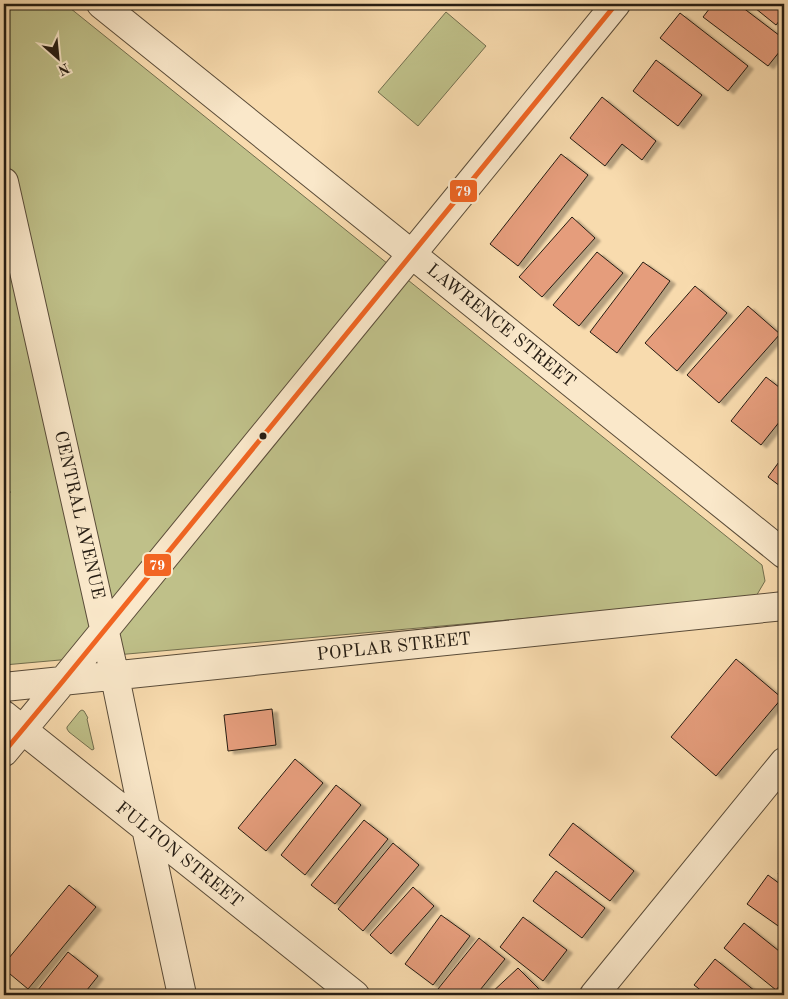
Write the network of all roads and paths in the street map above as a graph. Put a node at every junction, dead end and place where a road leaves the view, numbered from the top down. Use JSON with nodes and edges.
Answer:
{"nodes":[{"id":1,"x":101,"y":4,"type":"edge"},
{"id":2,"x":616,"y":4,"type":"edge"},
{"id":3,"x":4,"y":182,"type":"edge"},
{"id":4,"x":412,"y":255,"type":"junction"},
{"id":5,"x":4,"y":484,"type":"edge"},
{"id":6,"x":10,"y":494,"type":"dead end"},
{"id":7,"x":784,"y":554,"type":"edge"},
{"id":8,"x":784,"y":606,"type":"edge"},
{"id":9,"x":104,"y":631,"type":"junction"},
{"id":10,"x":115,"y":676,"type":"junction"},
{"id":11,"x":63,"y":681,"type":"junction"},
{"id":12,"x":4,"y":687,"type":"edge"},
{"id":13,"x":13,"y":722,"type":"edge"},
{"id":14,"x":4,"y":752,"type":"edge"},
{"id":15,"x":784,"y":762,"type":"edge"},
{"id":16,"x":146,"y":828,"type":"junction"},
{"id":17,"x":182,"y":995,"type":"edge"},
{"id":18,"x":355,"y":995,"type":"edge"},
{"id":19,"x":594,"y":995,"type":"edge"}],
"edges":[{"from":1,"to":4,"type":"street","name":"LAWRENCE STREET"},
{"from":2,"to":4,"type":"street"},
{"from":3,"to":9,"type":"street","name":"CENTRAL AVENUE"},
{"from":4,"to":7,"type":"street","name":"LAWRENCE STREET"},
{"from":4,"to":9,"type":"street"},
{"from":5,"to":6,"type":"path"},
{"from":8,"to":10,"type":"street","name":"POPLAR STREET"},
{"from":9,"to":10,"type":"street","name":"CENTRAL AVENUE"},
{"from":9,"to":11,"type":"street"},
{"from":10,"to":11,"type":"street","name":"POPLAR STREET"},
{"from":10,"to":16,"type":"street","name":"CENTRAL AVENUE"},
{"from":11,"to":12,"type":"street","name":"POPLAR STREET"},
{"from":11,"to":13,"type":"street"},
{"from":13,"to":14,"type":"street"},
{"from":13,"to":16,"type":"street","name":"FULTON STREET"},
{"from":15,"to":19,"type":"street"},
{"from":16,"to":17,"type":"street","name":"CENTRAL AVENUE"},
{"from":16,"to":18,"type":"street","name":"FULTON STREET"}]}
